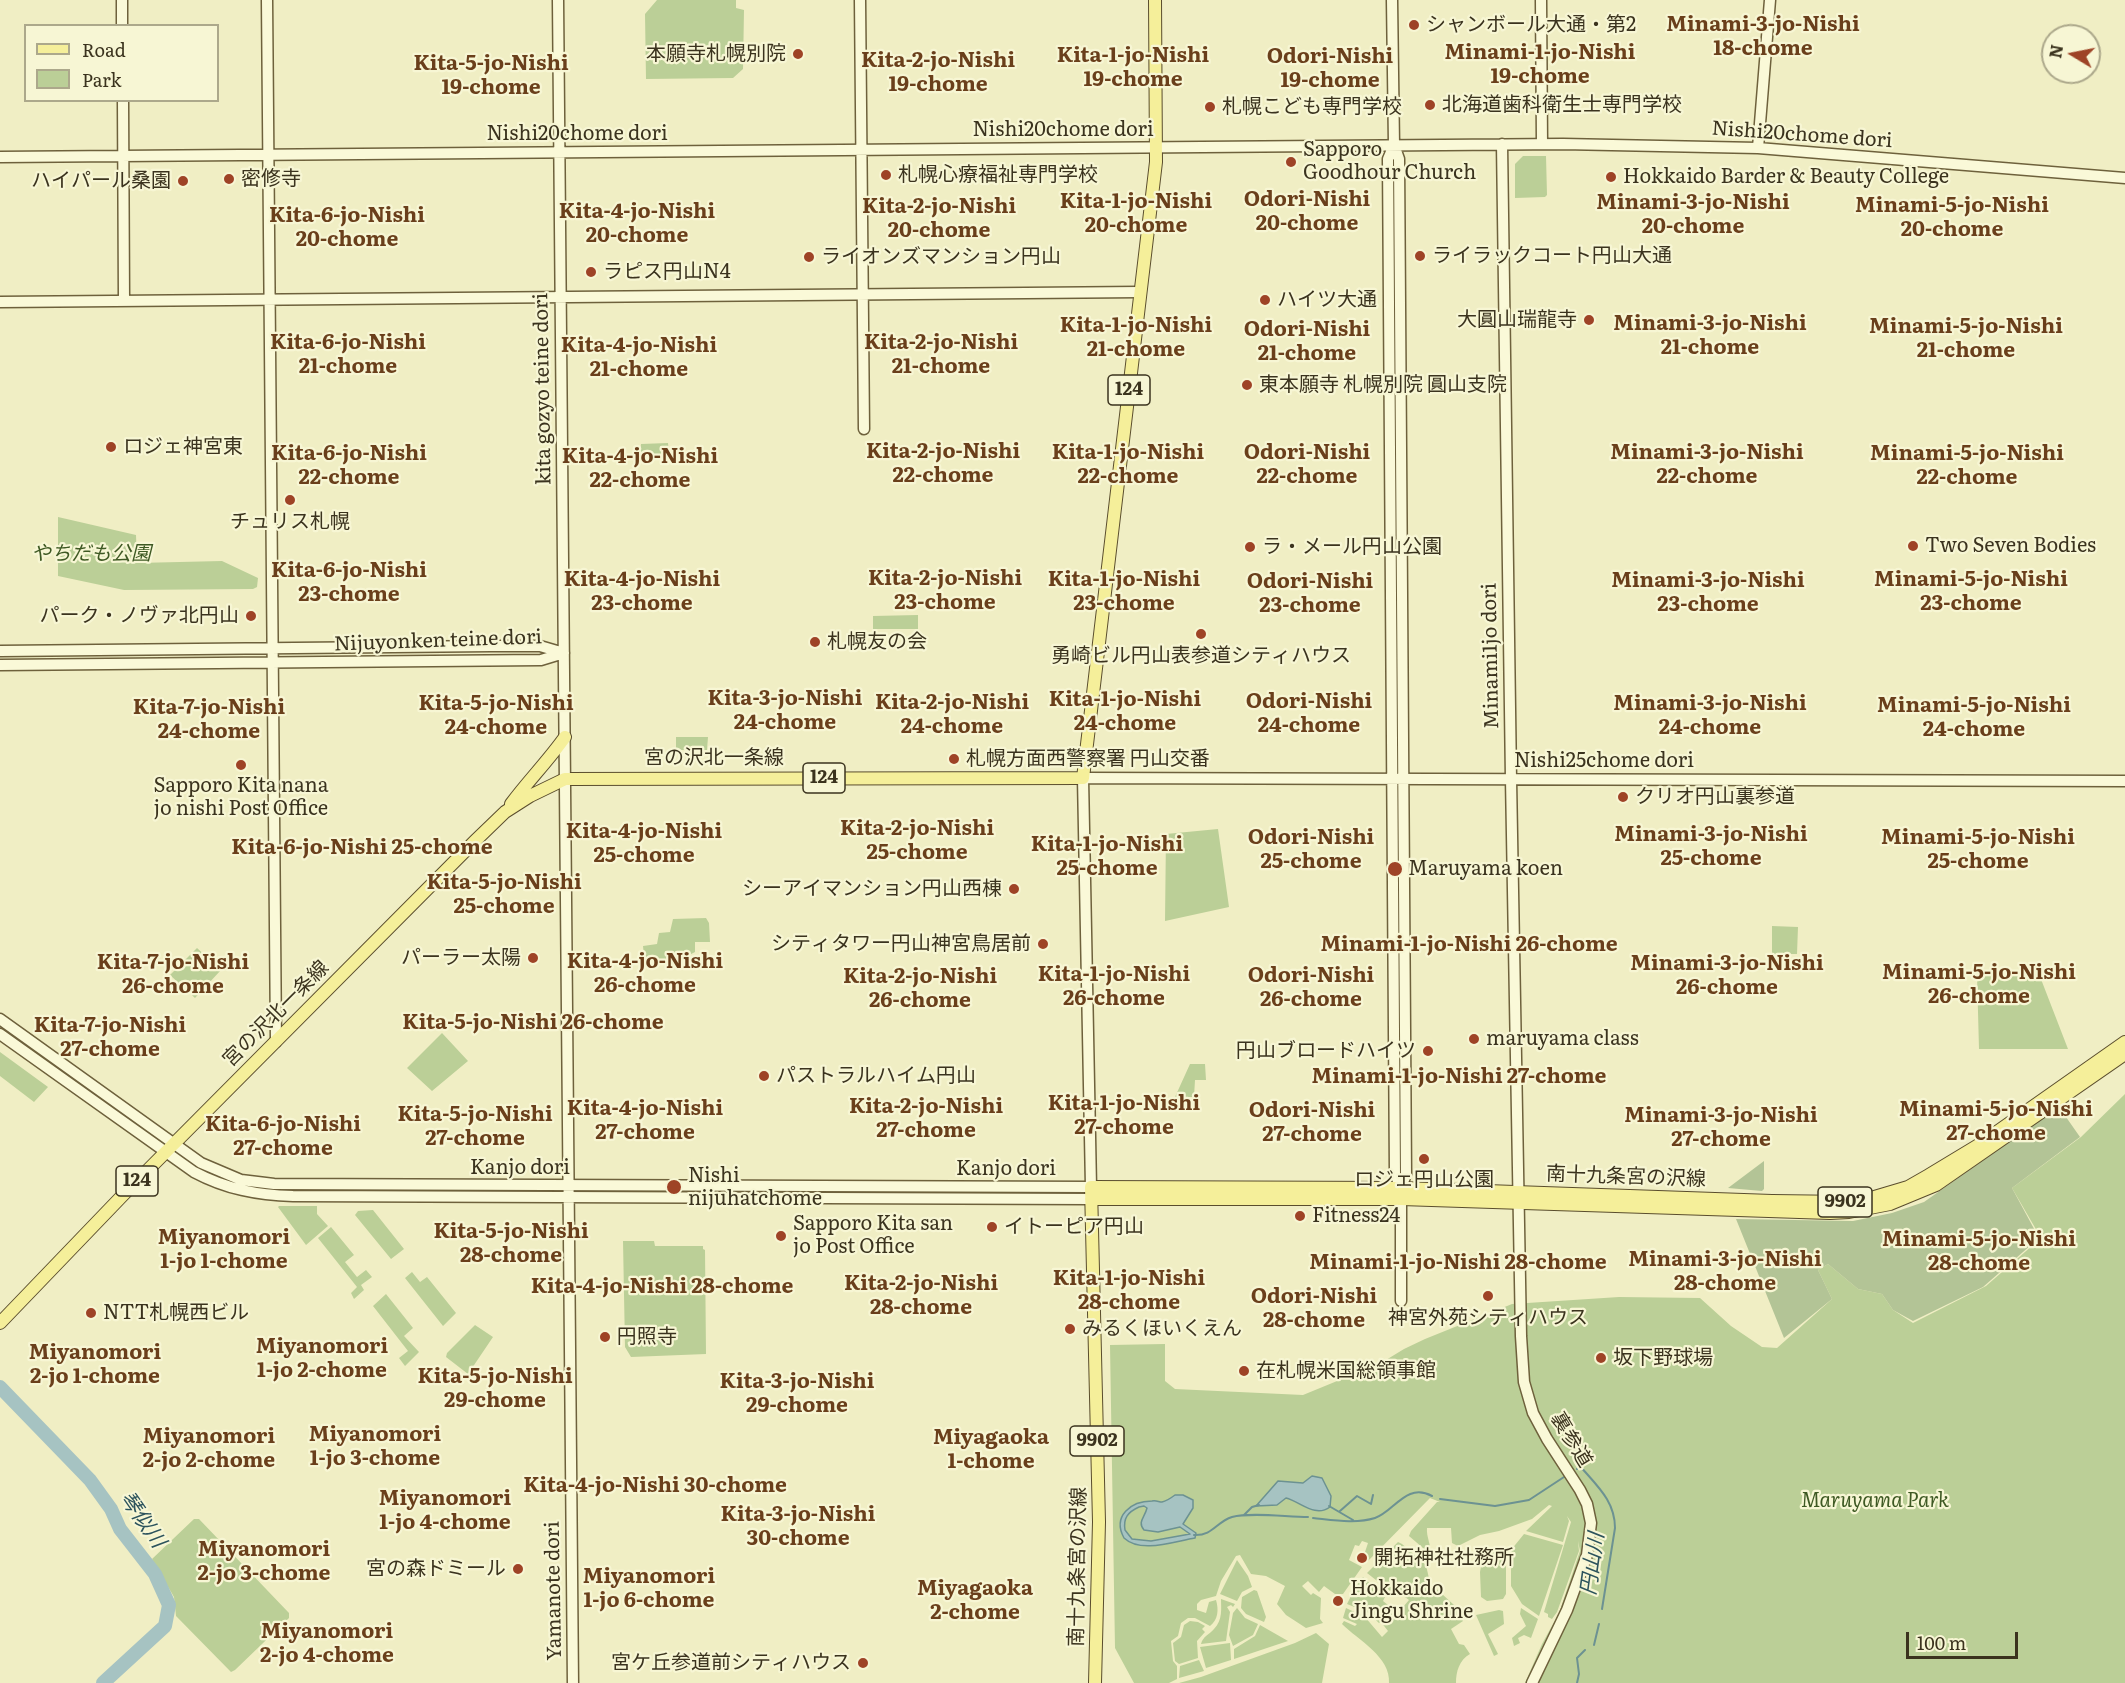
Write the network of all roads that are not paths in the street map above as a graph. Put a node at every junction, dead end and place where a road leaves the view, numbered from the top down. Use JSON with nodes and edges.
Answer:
{"nodes":[{"id":1,"x":122,"y":0,"type":"edge"},
{"id":2,"x":267,"y":0,"type":"edge"},
{"id":3,"x":558,"y":0,"type":"edge"},
{"id":4,"x":860,"y":0,"type":"edge"},
{"id":5,"x":1155,"y":0,"type":"edge"},
{"id":6,"x":1392,"y":0,"type":"edge"},
{"id":7,"x":1541,"y":0,"type":"edge"},
{"id":8,"x":1770,"y":0,"type":"edge"},
{"id":9,"x":122,"y":24,"type":"edge"},
{"id":10,"x":123,"y":102,"type":"edge"},
{"id":11,"x":1502,"y":144,"type":"junction"},
{"id":12,"x":1542,"y":144,"type":"junction"},
{"id":13,"x":1394,"y":145,"type":"junction"},
{"id":14,"x":1156,"y":147,"type":"junction"},
{"id":15,"x":1758,"y":148,"type":"junction"},
{"id":16,"x":862,"y":150,"type":"junction"},
{"id":17,"x":560,"y":152,"type":"junction"},
{"id":18,"x":268,"y":155,"type":"junction"},
{"id":19,"x":123,"y":156,"type":"junction"},
{"id":20,"x":0,"y":157,"type":"edge"},
{"id":21,"x":2125,"y":178,"type":"edge"},
{"id":22,"x":1140,"y":292,"type":"junction"},
{"id":23,"x":863,"y":294,"type":"junction"},
{"id":24,"x":560,"y":298,"type":"junction"},
{"id":25,"x":270,"y":300,"type":"junction"},
{"id":26,"x":124,"y":301,"type":"junction"},
{"id":27,"x":0,"y":302,"type":"edge"},
{"id":28,"x":864,"y":429,"type":"dead end"},
{"id":29,"x":273,"y":648,"type":"junction"},
{"id":30,"x":0,"y":651,"type":"edge"},
{"id":31,"x":564,"y":653,"type":"junction"},
{"id":32,"x":273,"y":663,"type":"junction"},
{"id":33,"x":0,"y":665,"type":"edge"},
{"id":34,"x":565,"y":737,"type":"junction"},
{"id":35,"x":1083,"y":778,"type":"junction"},
{"id":36,"x":565,"y":779,"type":"junction"},
{"id":37,"x":1398,"y":779,"type":"junction"},
{"id":38,"x":1510,"y":779,"type":"junction"},
{"id":39,"x":2125,"y":781,"type":"edge"},
{"id":40,"x":505,"y":812,"type":"junction"},
{"id":41,"x":0,"y":1019,"type":"edge"},
{"id":42,"x":0,"y":1034,"type":"edge"},
{"id":43,"x":276,"y":1042,"type":"junction"},
{"id":44,"x":2125,"y":1042,"type":"edge"},
{"id":45,"x":2125,"y":1054,"type":"edge"},
{"id":46,"x":174,"y":1144,"type":"junction"},
{"id":47,"x":165,"y":1153,"type":"junction"},
{"id":48,"x":569,"y":1191,"type":"junction"},
{"id":49,"x":1091,"y":1193,"type":"junction"},
{"id":50,"x":1401,"y":1194,"type":"junction"},
{"id":51,"x":1518,"y":1198,"type":"junction"},
{"id":52,"x":1401,"y":1301,"type":"dead end"},
{"id":53,"x":0,"y":1323,"type":"edge"},
{"id":54,"x":573,"y":1683,"type":"edge"},
{"id":55,"x":1095,"y":1683,"type":"edge"},
{"id":56,"x":1532,"y":1683,"type":"edge"}],
"edges":[{"from":1,"to":9,"type":"street"},
{"from":2,"to":18,"type":"street"},
{"from":3,"to":17,"type":"street","name":"kita gozyo teine dori"},
{"from":4,"to":16,"type":"street"},
{"from":5,"to":14,"type":"main road","number":"124"},
{"from":6,"to":13,"type":"street"},
{"from":7,"to":12,"type":"street"},
{"from":8,"to":15,"type":"street"},
{"from":10,"to":19,"type":"street"},
{"from":11,"to":12,"type":"street","name":"Nishi20chome dori"},
{"from":11,"to":13,"type":"street","name":"Nishi20chome dori"},
{"from":11,"to":38,"type":"street","name":"Minami1jo dori"},
{"from":12,"to":15,"type":"street","name":"Nishi20chome dori"},
{"from":13,"to":14,"type":"street","name":"Nishi20chome dori"},
{"from":13,"to":37,"type":"street"},
{"from":14,"to":16,"type":"street","name":"Nishi20chome dori"},
{"from":14,"to":22,"type":"main road","number":"124"},
{"from":15,"to":21,"type":"street","name":"Nishi20chome dori"},
{"from":16,"to":17,"type":"street","name":"Nishi20chome dori"},
{"from":16,"to":23,"type":"street"},
{"from":17,"to":18,"type":"street","name":"Nishi20chome dori"},
{"from":17,"to":24,"type":"street","name":"kita gozyo teine dori"},
{"from":18,"to":19,"type":"street","name":"Nishi20chome dori"},
{"from":18,"to":25,"type":"street"},
{"from":19,"to":20,"type":"street","name":"Nishi20chome dori"},
{"from":19,"to":26,"type":"street"},
{"from":22,"to":23,"type":"street"},
{"from":22,"to":35,"type":"main road","number":"124"},
{"from":23,"to":24,"type":"street"},
{"from":23,"to":28,"type":"street"},
{"from":24,"to":25,"type":"street"},
{"from":24,"to":31,"type":"street","name":"kita gozyo teine dori"},
{"from":25,"to":26,"type":"street"},
{"from":25,"to":29,"type":"street"},
{"from":26,"to":27,"type":"street"},
{"from":29,"to":30,"type":"street","name":"Nijuyonken teine dori"},
{"from":29,"to":31,"type":"street","name":"Nijuyonken teine dori"},
{"from":29,"to":32,"type":"street"},
{"from":31,"to":32,"type":"street","name":"Nijuyonken teine dori"},
{"from":31,"to":34,"type":"street","name":"kita gozyo teine dori"},
{"from":32,"to":33,"type":"street","name":"Nijuyonken teine dori"},
{"from":32,"to":43,"type":"street"},
{"from":34,"to":36,"type":"street","name":"kita gozyo teine dori"},
{"from":34,"to":40,"type":"main road"},
{"from":35,"to":36,"type":"main road","name":"宮の沢北一条線","number":"124"},
{"from":35,"to":37,"type":"street","name":"Nishi25chome dori"},
{"from":35,"to":49,"type":"street"},
{"from":36,"to":40,"type":"main road","name":"宮の沢北一条線","number":"124"},
{"from":36,"to":48,"type":"street","name":"Yamanote dori"},
{"from":37,"to":38,"type":"street","name":"Nishi25chome dori"},
{"from":37,"to":50,"type":"street"},
{"from":38,"to":39,"type":"street","name":"Nishi25chome dori"},
{"from":38,"to":51,"type":"street","name":"Minami1jo dori"},
{"from":40,"to":43,"type":"main road","name":"宮の沢北一条線","number":"124"},
{"from":41,"to":46,"type":"street","name":"Kanjo dori"},
{"from":42,"to":47,"type":"street","name":"Kanjo dori"},
{"from":43,"to":46,"type":"main road","name":"宮の沢北一条線","number":"124"},
{"from":44,"to":51,"type":"main road","name":"南十九条宮の沢線","number":"9902"},
{"from":45,"to":51,"type":"main road","name":"南十九条宮の沢線","number":"9902"},
{"from":46,"to":47,"type":"main road","name":"宮の沢北一条線","number":"124"},
{"from":46,"to":48,"type":"street","name":"Kanjo dori"},
{"from":47,"to":48,"type":"street","name":"Kanjo dori"},
{"from":47,"to":53,"type":"main road","name":"宮の沢北一条線","number":"124"},
{"from":48,"to":49,"type":"street","name":"Kanjo dori"},
{"from":48,"to":54,"type":"street","name":"Yamanote dori"},
{"from":49,"to":50,"type":"main road","name":"南十九条宮の沢線","number":"9902"},
{"from":49,"to":55,"type":"main road","name":"南十九条宮の沢線","number":"9902"},
{"from":50,"to":51,"type":"main road","name":"南十九条宮の沢線","number":"9902"},
{"from":50,"to":52,"type":"street"},
{"from":51,"to":56,"type":"street","name":"裏参道"}]}
